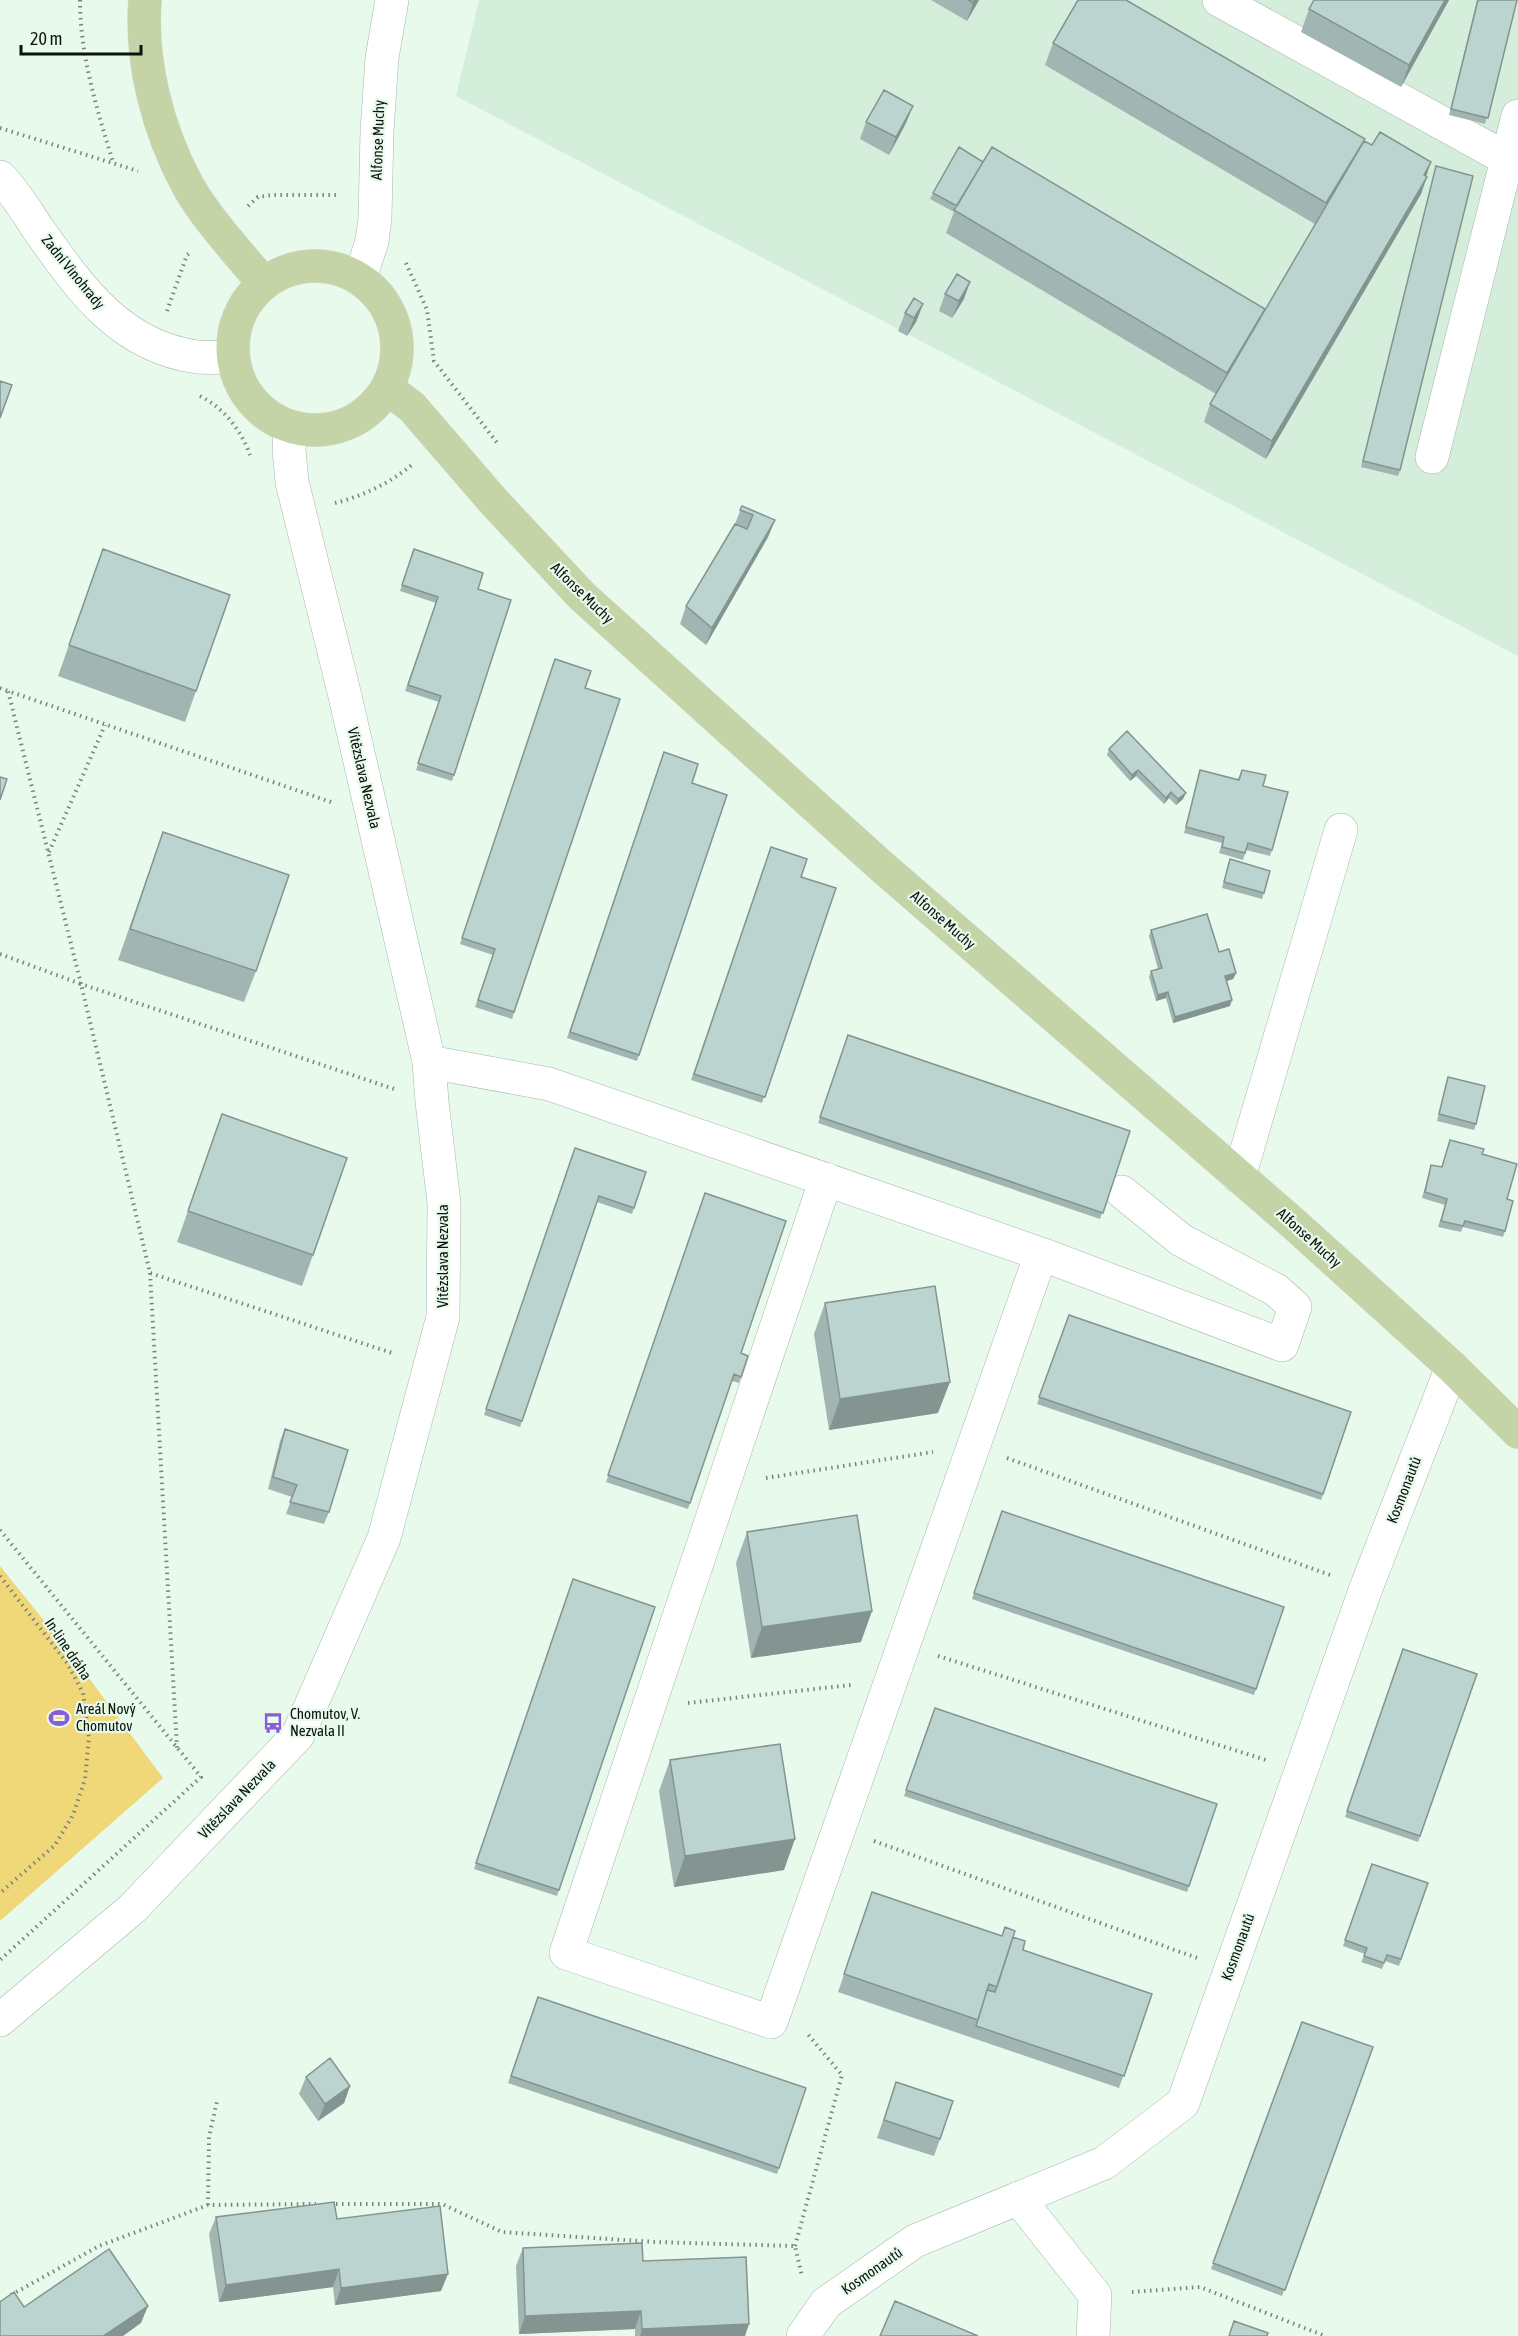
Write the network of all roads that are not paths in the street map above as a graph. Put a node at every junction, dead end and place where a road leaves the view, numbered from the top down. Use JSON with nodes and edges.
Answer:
{"nodes":[{"id":1,"x":145,"y":0,"type":"edge"},
{"id":2,"x":392,"y":0,"type":"edge"},
{"id":3,"x":1219,"y":0,"type":"edge"},
{"id":4,"x":1518,"y":116,"type":"edge"},
{"id":5,"x":1507,"y":159,"type":"junction"},
{"id":6,"x":0,"y":177,"type":"edge"},
{"id":7,"x":360,"y":279,"type":"junction"},
{"id":8,"x":264,"y":284,"type":"junction"},
{"id":9,"x":233,"y":357,"type":"junction"},
{"id":10,"x":387,"y":388,"type":"junction"},
{"id":11,"x":290,"y":427,"type":"junction"},
{"id":12,"x":1432,"y":457,"type":"dead end"},
{"id":13,"x":1341,"y":830,"type":"dead end"},
{"id":14,"x":429,"y":1062,"type":"junction"},
{"id":15,"x":1239,"y":1177,"type":"junction"},
{"id":16,"x":825,"y":1179,"type":"junction"},
{"id":17,"x":1122,"y":1192,"type":"dead end"},
{"id":18,"x":1041,"y":1254,"type":"junction"},
{"id":19,"x":1452,"y":1367,"type":"junction"},
{"id":20,"x":1518,"y":1431,"type":"edge"},
{"id":21,"x":0,"y":2020,"type":"edge"},
{"id":22,"x":1018,"y":2198,"type":"junction"},
{"id":23,"x":808,"y":2329,"type":"edge"},
{"id":24,"x":1093,"y":2336,"type":"edge"}],
"edges":[{"from":1,"to":8,"type":"main road"},
{"from":2,"to":7,"type":"street","name":"Alfonse Muchy"},
{"from":3,"to":5,"type":"street"},
{"from":4,"to":5,"type":"street"},
{"from":5,"to":12,"type":"street"},
{"from":6,"to":9,"type":"street","name":"Zadní Vinohrady"},
{"from":7,"to":8,"type":"main road"},
{"from":7,"to":10,"type":"main road"},
{"from":8,"to":9,"type":"main road"},
{"from":9,"to":11,"type":"main road"},
{"from":10,"to":11,"type":"main road"},
{"from":10,"to":15,"type":"main road","name":"Alfonse Muchy"},
{"from":11,"to":14,"type":"street","name":"Vítězslava Nezvala"},
{"from":13,"to":15,"type":"street"},
{"from":14,"to":16,"type":"street"},
{"from":14,"to":21,"type":"street","name":"Vítězslava Nezvala"},
{"from":15,"to":19,"type":"main road","name":"Alfonse Muchy"},
{"from":16,"to":18,"type":"street"},
{"from":16,"to":18,"type":"street"},
{"from":17,"to":18,"type":"street"},
{"from":19,"to":20,"type":"main road","name":"Alfonse Muchy"},
{"from":19,"to":22,"type":"street","name":"Kosmonautů"},
{"from":22,"to":23,"type":"street","name":"Kosmonautů"},
{"from":22,"to":24,"type":"street"}]}
